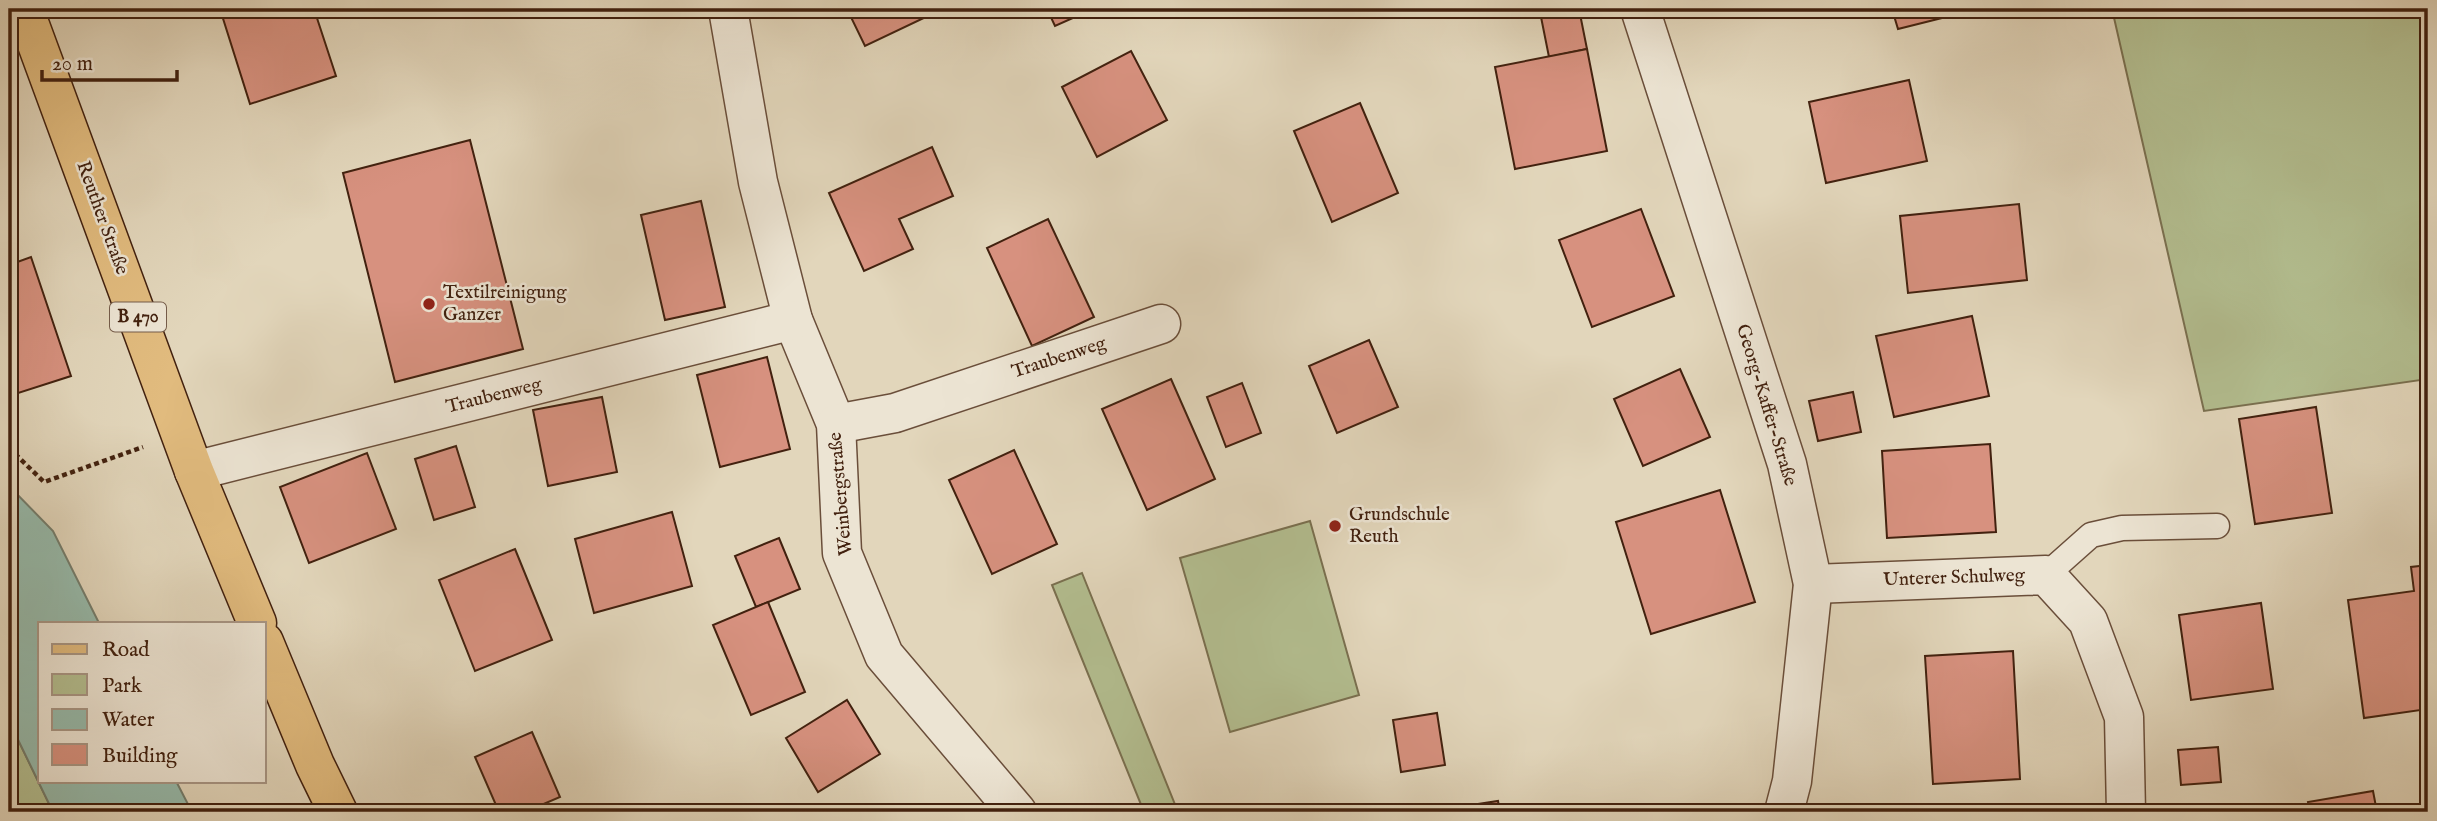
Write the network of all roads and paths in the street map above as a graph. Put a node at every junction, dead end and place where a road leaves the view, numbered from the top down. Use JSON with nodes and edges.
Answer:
{"nodes":[{"id":1,"x":23,"y":9,"type":"edge"},
{"id":2,"x":728,"y":9,"type":"edge"},
{"id":3,"x":1640,"y":9,"type":"edge"},
{"id":4,"x":793,"y":320,"type":"junction"},
{"id":5,"x":1161,"y":324,"type":"dead end"},
{"id":6,"x":836,"y":424,"type":"junction"},
{"id":7,"x":182,"y":434,"type":"junction"},
{"id":8,"x":9,"y":448,"type":"edge"},
{"id":9,"x":194,"y":471,"type":"junction"},
{"id":10,"x":2217,"y":526,"type":"dead end"},
{"id":11,"x":2046,"y":575,"type":"junction"},
{"id":12,"x":1813,"y":584,"type":"junction"},
{"id":13,"x":257,"y":622,"type":"edge"},
{"id":14,"x":266,"y":647,"type":"edge"},
{"id":15,"x":338,"y":812,"type":"edge"},
{"id":16,"x":1017,"y":812,"type":"edge"},
{"id":17,"x":1784,"y":812,"type":"edge"},
{"id":18,"x":2126,"y":812,"type":"edge"}],
"edges":[{"from":1,"to":7,"type":"main road","name":"Reuther Straße","number":"B 470"},
{"from":2,"to":4,"type":"street","name":"Weinbergstraße"},
{"from":3,"to":12,"type":"street","name":"Georg-Kaffer-Straße"},
{"from":4,"to":6,"type":"street","name":"Weinbergstraße"},
{"from":4,"to":9,"type":"street","name":"Traubenweg"},
{"from":5,"to":6,"type":"street","name":"Traubenweg"},
{"from":6,"to":16,"type":"street","name":"Weinbergstraße"},
{"from":7,"to":8,"type":"path"},
{"from":7,"to":9,"type":"main road","name":"Reuther Straße","number":"B 470"},
{"from":9,"to":13,"type":"main road","name":"Reuther Straße","number":"B 470"},
{"from":10,"to":11,"type":"lane"},
{"from":11,"to":12,"type":"street","name":"Unterer Schulweg"},
{"from":11,"to":18,"type":"street","name":"Unterer Schulweg"},
{"from":12,"to":17,"type":"street","name":"Georg-Kaffer-Straße"},
{"from":14,"to":15,"type":"main road"}]}
